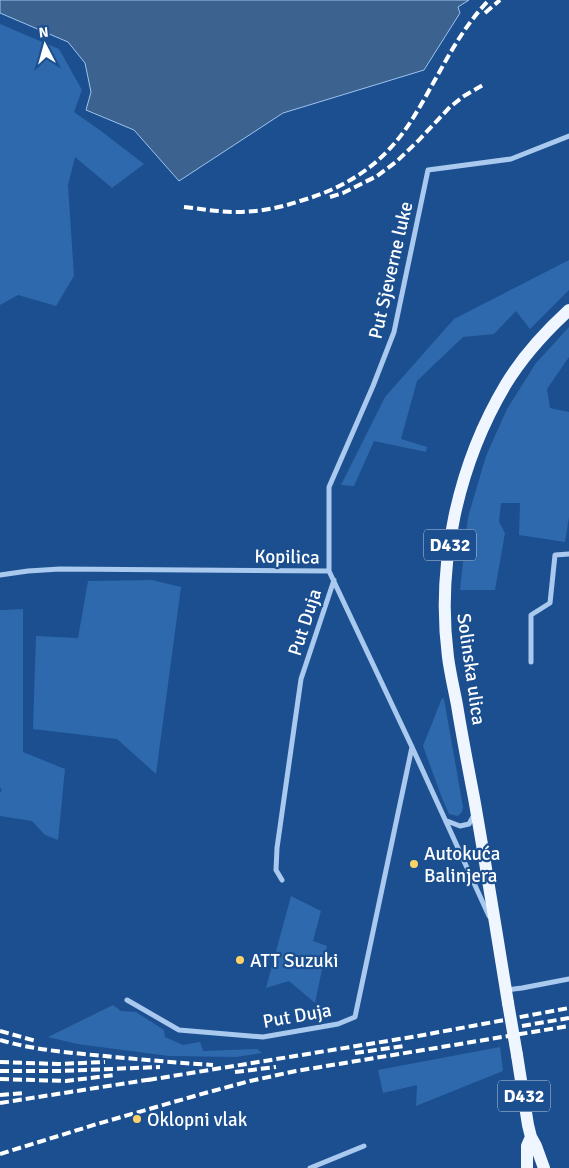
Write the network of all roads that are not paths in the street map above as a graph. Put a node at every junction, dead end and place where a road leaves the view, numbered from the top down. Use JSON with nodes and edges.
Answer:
{"nodes":[{"id":1,"x":569,"y":136,"type":"edge"},
{"id":2,"x":569,"y":310,"type":"edge"},
{"id":3,"x":569,"y":554,"type":"edge"},
{"id":4,"x":329,"y":571,"type":"junction"},
{"id":5,"x":0,"y":574,"type":"edge"},
{"id":6,"x":334,"y":580,"type":"junction"},
{"id":7,"x":531,"y":662,"type":"dead end"},
{"id":8,"x":412,"y":747,"type":"junction"},
{"id":9,"x":476,"y":812,"type":"junction"},
{"id":10,"x":446,"y":821,"type":"junction"},
{"id":11,"x":282,"y":880,"type":"dead end"},
{"id":12,"x":496,"y":930,"type":"junction"},
{"id":13,"x":569,"y":979,"type":"edge"},
{"id":14,"x":505,"y":990,"type":"junction"},
{"id":15,"x":127,"y":1000,"type":"dead end"},
{"id":16,"x":531,"y":1137,"type":"junction"},
{"id":17,"x":364,"y":1146,"type":"dead end"},
{"id":18,"x":310,"y":1168,"type":"edge"},
{"id":19,"x":527,"y":1168,"type":"edge"},
{"id":20,"x":544,"y":1168,"type":"edge"}],
"edges":[{"from":1,"to":4,"type":"street","name":"Put Sjeverne luke"},
{"from":2,"to":9,"type":"main road","name":"Solinska ulica","number":"D432"},
{"from":3,"to":7,"type":"street"},
{"from":4,"to":5,"type":"street","name":"Kopilica"},
{"from":4,"to":6,"type":"street","name":"Kopilica"},
{"from":6,"to":8,"type":"street","name":"Kopilica"},
{"from":6,"to":11,"type":"street","name":"Put Duja"},
{"from":8,"to":10,"type":"street","name":"Kopilica"},
{"from":8,"to":15,"type":"street","name":"Put Duja"},
{"from":9,"to":10,"type":"street"},
{"from":9,"to":12,"type":"main road","name":"Solinska ulica","number":"D432"},
{"from":10,"to":12,"type":"street","name":"Kopilica"},
{"from":12,"to":14,"type":"main road","name":"Solinska ulica","number":"D432"},
{"from":13,"to":14,"type":"street"},
{"from":14,"to":16,"type":"main road","name":"Solinska ulica","number":"D432","bridge":true},
{"from":16,"to":19,"type":"main road","number":"D432"},
{"from":16,"to":20,"type":"main road","number":"D432"},
{"from":17,"to":18,"type":"street"}]}
